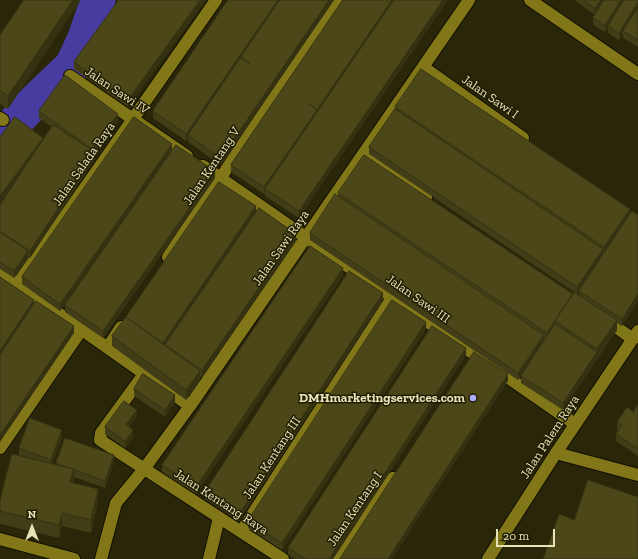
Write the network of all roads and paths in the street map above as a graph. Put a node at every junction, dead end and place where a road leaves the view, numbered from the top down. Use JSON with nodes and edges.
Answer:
{"nodes":[{"id":1,"x":216,"y":0,"type":"edge"},
{"id":2,"x":339,"y":0,"type":"edge"},
{"id":3,"x":469,"y":0,"type":"edge"},
{"id":4,"x":530,"y":0,"type":"edge"},
{"id":5,"x":423,"y":67,"type":"junction"},
{"id":6,"x":638,"y":74,"type":"edge"},
{"id":7,"x":70,"y":76,"type":"dead end"},
{"id":8,"x":133,"y":119,"type":"junction"},
{"id":9,"x":530,"y":143,"type":"edge"},
{"id":10,"x":363,"y":154,"type":"junction"},
{"id":11,"x":220,"y":178,"type":"junction"},
{"id":12,"x":436,"y":203,"type":"edge"},
{"id":13,"x":306,"y":238,"type":"junction"},
{"id":14,"x":160,"y":269,"type":"edge"},
{"id":15,"x":0,"y":272,"type":"edge"},
{"id":16,"x":17,"y":285,"type":"junction"},
{"id":17,"x":392,"y":298,"type":"junction"},
{"id":18,"x":594,"y":312,"type":"edge"},
{"id":19,"x":129,"y":315,"type":"edge"},
{"id":20,"x":82,"y":329,"type":"junction"},
{"id":21,"x":636,"y":335,"type":"edge"},
{"id":22,"x":108,"y":347,"type":"junction"},
{"id":23,"x":144,"y":374,"type":"junction"},
{"id":24,"x":190,"y":406,"type":"junction"},
{"id":25,"x":574,"y":424,"type":"junction"},
{"id":26,"x":0,"y":448,"type":"edge"},
{"id":27,"x":556,"y":452,"type":"junction"},
{"id":28,"x":400,"y":467,"type":"edge"},
{"id":29,"x":144,"y":469,"type":"junction"},
{"id":30,"x":638,"y":475,"type":"edge"},
{"id":31,"x":219,"y":518,"type":"junction"},
{"id":32,"x":241,"y":532,"type":"junction"},
{"id":33,"x":0,"y":539,"type":"edge"},
{"id":34,"x":74,"y":559,"type":"edge"},
{"id":35,"x":101,"y":559,"type":"edge"},
{"id":36,"x":209,"y":559,"type":"edge"},
{"id":37,"x":283,"y":559,"type":"edge"},
{"id":38,"x":338,"y":559,"type":"edge"},
{"id":39,"x":488,"y":559,"type":"edge"}],
"edges":[{"from":1,"to":8,"type":"street","name":"Jalan Salada Raya"},
{"from":2,"to":11,"type":"street","name":"Jalan Kentang V"},
{"from":3,"to":5,"type":"street","name":"Jalan Sawi Raya"},
{"from":4,"to":6,"type":"street"},
{"from":5,"to":9,"type":"street","name":"Jalan Sawi I"},
{"from":5,"to":10,"type":"street","name":"Jalan Sawi Raya"},
{"from":7,"to":8,"type":"street","name":"Jalan Sawi IV"},
{"from":8,"to":11,"type":"street","name":"Jalan Sawi IV"},
{"from":8,"to":16,"type":"street","name":"Jalan Salada Raya"},
{"from":10,"to":12,"type":"street"},
{"from":10,"to":13,"type":"street","name":"Jalan Sawi Raya"},
{"from":11,"to":13,"type":"street","name":"Jalan Sawi IV"},
{"from":11,"to":14,"type":"street","name":"Jalan Kentang V"},
{"from":13,"to":17,"type":"street","name":"Jalan Sawi III"},
{"from":13,"to":24,"type":"street","name":"Jalan Sawi Raya"},
{"from":15,"to":16,"type":"street"},
{"from":16,"to":20,"type":"street"},
{"from":17,"to":25,"type":"street","name":"Jalan Sawi III"},
{"from":17,"to":32,"type":"street","name":"Jalan Kentang III"},
{"from":18,"to":21,"type":"street"},
{"from":19,"to":22,"type":"street"},
{"from":20,"to":22,"type":"street"},
{"from":20,"to":26,"type":"street"},
{"from":21,"to":25,"type":"street","name":"Jalan Palem Raya"},
{"from":22,"to":23,"type":"street"},
{"from":23,"to":24,"type":"street"},
{"from":23,"to":29,"type":"street","name":"Jalan Kentang Raya"},
{"from":24,"to":29,"type":"street","name":"Jalan Sawi Raya"},
{"from":25,"to":27,"type":"street","name":"Jalan Palem Raya"},
{"from":27,"to":30,"type":"street"},
{"from":27,"to":39,"type":"street","name":"Jalan Palem Raya"},
{"from":28,"to":38,"type":"street","name":"Jalan Kentang I"},
{"from":29,"to":31,"type":"street","name":"Jalan Kentang Raya"},
{"from":29,"to":35,"type":"street","name":"Jalan Sawi Raya"},
{"from":31,"to":32,"type":"street","name":"Jalan Kentang Raya"},
{"from":31,"to":36,"type":"street"},
{"from":32,"to":37,"type":"street","name":"Jalan Kentang Raya"},
{"from":33,"to":34,"type":"street"}]}
